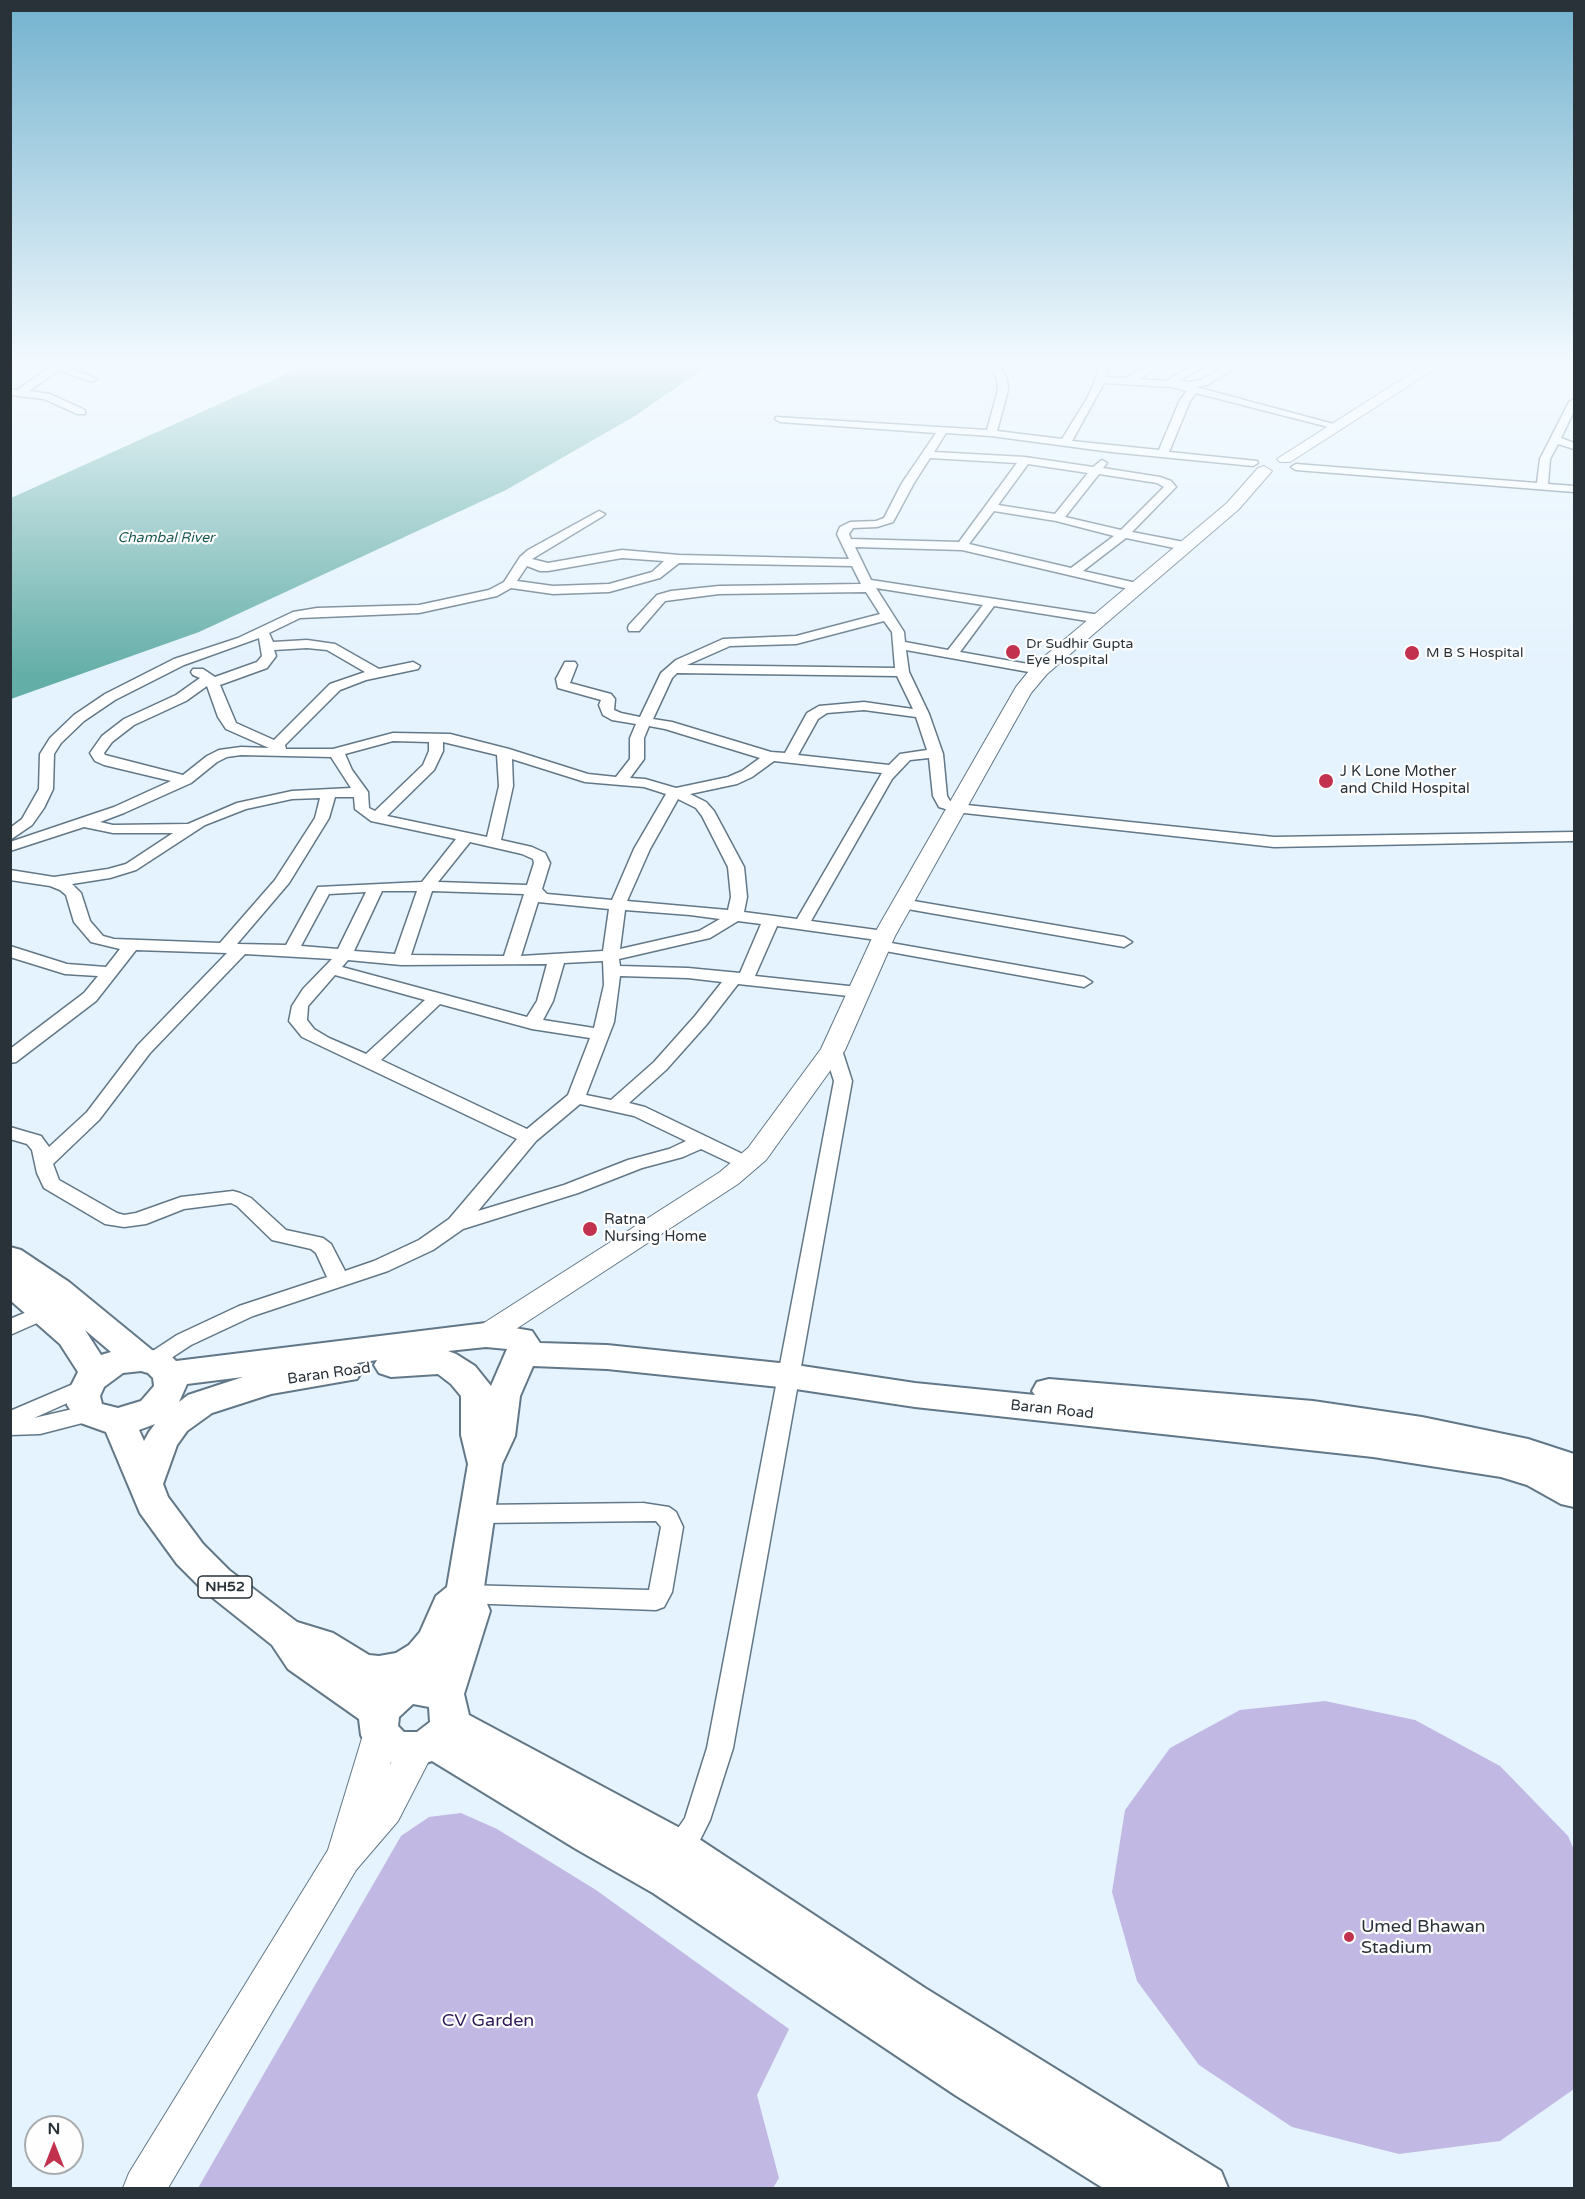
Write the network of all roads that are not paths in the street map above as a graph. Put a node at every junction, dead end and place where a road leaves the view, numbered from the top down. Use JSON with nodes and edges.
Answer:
{"nodes":[{"id":1,"x":917,"y":470,"type":"edge"},
{"id":2,"x":1018,"y":470,"type":"edge"},
{"id":3,"x":1097,"y":470,"type":"joint"},
{"id":4,"x":1257,"y":470,"type":"edge"},
{"id":5,"x":1274,"y":470,"type":"edge"},
{"id":6,"x":1289,"y":470,"type":"edge"},
{"id":7,"x":1360,"y":470,"type":"edge"},
{"id":8,"x":1544,"y":470,"type":"edge"},
{"id":9,"x":1542,"y":487,"type":"junction"},
{"id":10,"x":1575,"y":489,"type":"edge"},
{"id":11,"x":992,"y":507,"type":"junction"},
{"id":12,"x":599,"y":514,"type":"dead end"},
{"id":13,"x":1058,"y":518,"type":"junction"},
{"id":14,"x":1125,"y":533,"type":"junction"},
{"id":15,"x":848,"y":543,"type":"junction"},
{"id":16,"x":962,"y":546,"type":"junction"},
{"id":17,"x":1184,"y":546,"type":"junction"},
{"id":18,"x":679,"y":559,"type":"junction"},
{"id":19,"x":524,"y":560,"type":"junction"},
{"id":20,"x":857,"y":562,"type":"junction"},
{"id":21,"x":1075,"y":571,"type":"junction"},
{"id":22,"x":708,"y":575,"type":"junction"},
{"id":23,"x":509,"y":584,"type":"junction"},
{"id":24,"x":868,"y":585,"type":"junction"},
{"id":25,"x":1137,"y":587,"type":"junction"},
{"id":26,"x":991,"y":602,"type":"junction"},
{"id":27,"x":889,"y":616,"type":"junction"},
{"id":28,"x":1100,"y":619,"type":"junction"},
{"id":29,"x":634,"y":628,"type":"dead end"},
{"id":30,"x":265,"y":631,"type":"junction"},
{"id":31,"x":898,"y":645,"type":"junction"},
{"id":32,"x":267,"y":646,"type":"junction"},
{"id":33,"x":952,"y":654,"type":"junction"},
{"id":34,"x":179,"y":662,"type":"junction"},
{"id":35,"x":570,"y":665,"type":"dead end"},
{"id":36,"x":413,"y":666,"type":"dead end"},
{"id":37,"x":672,"y":669,"type":"junction"},
{"id":38,"x":1040,"y":670,"type":"junction"},
{"id":39,"x":902,"y":672,"type":"junction"},
{"id":40,"x":377,"y":674,"type":"junction"},
{"id":41,"x":210,"y":681,"type":"junction"},
{"id":42,"x":922,"y":714,"type":"junction"},
{"id":43,"x":647,"y":720,"type":"junction"},
{"id":44,"x":436,"y":737,"type":"junction"},
{"id":45,"x":276,"y":746,"type":"junction"},
{"id":46,"x":504,"y":752,"type":"junction"},
{"id":47,"x":333,"y":753,"type":"junction"},
{"id":48,"x":296,"y":754,"type":"junction"},
{"id":49,"x":936,"y":754,"type":"junction"},
{"id":50,"x":771,"y":756,"type":"junction"},
{"id":51,"x":789,"y":759,"type":"junction"},
{"id":52,"x":892,"y":770,"type":"junction"},
{"id":53,"x":186,"y":780,"type":"junction"},
{"id":54,"x":620,"y":782,"type":"junction"},
{"id":55,"x":361,"y":792,"type":"junction"},
{"id":56,"x":675,"y":792,"type":"junction"},
{"id":57,"x":329,"y":794,"type":"junction"},
{"id":58,"x":955,"y":808,"type":"junction"},
{"id":59,"x":376,"y":818,"type":"junction"},
{"id":60,"x":86,"y":823,"type":"junction"},
{"id":61,"x":189,"y":828,"type":"junction"},
{"id":62,"x":10,"y":836,"type":"edge"},
{"id":63,"x":466,"y":837,"type":"junction"},
{"id":64,"x":1575,"y":837,"type":"edge"},
{"id":65,"x":493,"y":843,"type":"junction"},
{"id":66,"x":10,"y":847,"type":"edge"},
{"id":67,"x":10,"y":875,"type":"edge"},
{"id":68,"x":54,"y":882,"type":"junction"},
{"id":69,"x":426,"y":887,"type":"junction"},
{"id":70,"x":376,"y":888,"type":"junction"},
{"id":71,"x":534,"y":890,"type":"junction"},
{"id":72,"x":618,"y":904,"type":"junction"},
{"id":73,"x":902,"y":904,"type":"junction"},
{"id":74,"x":735,"y":916,"type":"junction"},
{"id":75,"x":771,"y":921,"type":"junction"},
{"id":76,"x":802,"y":924,"type":"junction"},
{"id":77,"x":882,"y":941,"type":"junction"},
{"id":78,"x":1124,"y":942,"type":"dead end"},
{"id":79,"x":132,"y":945,"type":"junction"},
{"id":80,"x":232,"y":948,"type":"junction"},
{"id":81,"x":291,"y":950,"type":"junction"},
{"id":82,"x":10,"y":951,"type":"edge"},
{"id":83,"x":344,"y":955,"type":"junction"},
{"id":84,"x":557,"y":958,"type":"junction"},
{"id":85,"x":401,"y":960,"type":"junction"},
{"id":86,"x":511,"y":962,"type":"junction"},
{"id":87,"x":611,"y":963,"type":"junction"},
{"id":88,"x":331,"y":969,"type":"junction"},
{"id":89,"x":112,"y":972,"type":"junction"},
{"id":90,"x":740,"y":978,"type":"junction"},
{"id":91,"x":1084,"y":982,"type":"dead end"},
{"id":92,"x":858,"y":992,"type":"junction"},
{"id":93,"x":436,"y":998,"type":"junction"},
{"id":94,"x":532,"y":1024,"type":"junction"},
{"id":95,"x":601,"y":1034,"type":"junction"},
{"id":96,"x":833,"y":1050,"type":"junction"},
{"id":97,"x":10,"y":1058,"type":"edge"},
{"id":98,"x":369,"y":1061,"type":"junction"},
{"id":99,"x":576,"y":1098,"type":"junction"},
{"id":100,"x":615,"y":1106,"type":"junction"},
{"id":101,"x":10,"y":1133,"type":"edge"},
{"id":102,"x":529,"y":1137,"type":"junction"},
{"id":103,"x":702,"y":1141,"type":"junction"},
{"id":104,"x":44,"y":1162,"type":"junction"},
{"id":105,"x":746,"y":1163,"type":"junction"},
{"id":106,"x":456,"y":1224,"type":"junction"},
{"id":107,"x":10,"y":1257,"type":"edge"},
{"id":108,"x":339,"y":1280,"type":"junction"},
{"id":109,"x":10,"y":1284,"type":"edge"},
{"id":110,"x":537,"y":1303,"type":"junction"},
{"id":111,"x":46,"y":1311,"type":"junction"},
{"id":112,"x":10,"y":1328,"type":"edge"},
{"id":113,"x":486,"y":1335,"type":"junction"},
{"id":114,"x":522,"y":1346,"type":"junction"},
{"id":115,"x":154,"y":1365,"type":"junction"},
{"id":116,"x":790,"y":1370,"type":"junction"},
{"id":117,"x":97,"y":1399,"type":"junction"},
{"id":118,"x":10,"y":1420,"type":"edge"},
{"id":119,"x":10,"y":1427,"type":"edge"},
{"id":120,"x":485,"y":1464,"type":"junction"},
{"id":121,"x":1568,"y":1478,"type":"edge"},
{"id":122,"x":145,"y":1484,"type":"junction"},
{"id":123,"x":478,"y":1514,"type":"junction"},
{"id":124,"x":464,"y":1594,"type":"junction"},
{"id":125,"x":285,"y":1634,"type":"junction"},
{"id":126,"x":381,"y":1723,"type":"junction"},
{"id":127,"x":436,"y":1728,"type":"junction"},
{"id":128,"x":343,"y":1858,"type":"junction"},
{"id":129,"x":668,"y":1861,"type":"junction"},
{"id":130,"x":144,"y":2188,"type":"edge"},
{"id":131,"x":1146,"y":2188,"type":"edge"},
{"id":132,"x":1204,"y":2188,"type":"edge"}],
"edges":[{"from":1,"to":15,"type":"street"},
{"from":2,"to":11,"type":"street"},
{"from":3,"to":13,"type":"street"},
{"from":3,"to":14,"type":"street"},
{"from":4,"to":17,"type":"street"},
{"from":5,"to":6,"type":"street"},
{"from":7,"to":9,"type":"street"},
{"from":8,"to":9,"type":"street"},
{"from":9,"to":10,"type":"street"},
{"from":11,"to":13,"type":"street"},
{"from":11,"to":16,"type":"street"},
{"from":12,"to":19,"type":"street"},
{"from":13,"to":14,"type":"street"},
{"from":14,"to":17,"type":"street"},
{"from":14,"to":21,"type":"street"},
{"from":15,"to":16,"type":"street"},
{"from":15,"to":20,"type":"street"},
{"from":16,"to":21,"type":"street"},
{"from":17,"to":25,"type":"street"},
{"from":18,"to":19,"type":"street"},
{"from":18,"to":22,"type":"street"},
{"from":18,"to":23,"type":"street"},
{"from":19,"to":23,"type":"street"},
{"from":20,"to":22,"type":"street"},
{"from":20,"to":24,"type":"street"},
{"from":21,"to":25,"type":"street"},
{"from":22,"to":24,"type":"street"},
{"from":22,"to":29,"type":"street"},
{"from":23,"to":30,"type":"street"},
{"from":24,"to":26,"type":"street"},
{"from":24,"to":27,"type":"street"},
{"from":25,"to":28,"type":"street"},
{"from":26,"to":28,"type":"street"},
{"from":26,"to":33,"type":"street"},
{"from":27,"to":31,"type":"street"},
{"from":27,"to":37,"type":"street"},
{"from":28,"to":38,"type":"street"},
{"from":30,"to":32,"type":"street"},
{"from":30,"to":34,"type":"street"},
{"from":31,"to":33,"type":"street"},
{"from":31,"to":39,"type":"street"},
{"from":32,"to":40,"type":"street"},
{"from":32,"to":41,"type":"street"},
{"from":33,"to":38,"type":"street"},
{"from":34,"to":41,"type":"street"},
{"from":34,"to":62,"type":"street"},
{"from":35,"to":43,"type":"street"},
{"from":36,"to":40,"type":"street"},
{"from":37,"to":39,"type":"street"},
{"from":37,"to":43,"type":"street"},
{"from":38,"to":58,"type":"street"},
{"from":39,"to":42,"type":"street"},
{"from":40,"to":45,"type":"street"},
{"from":41,"to":45,"type":"street"},
{"from":41,"to":53,"type":"street"},
{"from":42,"to":49,"type":"street"},
{"from":42,"to":51,"type":"street"},
{"from":43,"to":50,"type":"street"},
{"from":43,"to":54,"type":"street"},
{"from":44,"to":46,"type":"street"},
{"from":44,"to":47,"type":"street"},
{"from":44,"to":59,"type":"street"},
{"from":45,"to":48,"type":"street"},
{"from":46,"to":54,"type":"street"},
{"from":46,"to":65,"type":"street"},
{"from":47,"to":48,"type":"street"},
{"from":47,"to":55,"type":"street"},
{"from":48,"to":53,"type":"street"},
{"from":49,"to":52,"type":"street"},
{"from":49,"to":58,"type":"street"},
{"from":50,"to":51,"type":"street"},
{"from":50,"to":56,"type":"street"},
{"from":51,"to":52,"type":"street"},
{"from":52,"to":76,"type":"street"},
{"from":53,"to":60,"type":"street"},
{"from":54,"to":56,"type":"street"},
{"from":55,"to":57,"type":"street"},
{"from":55,"to":59,"type":"street"},
{"from":56,"to":72,"type":"street"},
{"from":56,"to":74,"type":"street"},
{"from":57,"to":61,"type":"street"},
{"from":57,"to":80,"type":"street"},
{"from":58,"to":64,"type":"street"},
{"from":58,"to":73,"type":"street"},
{"from":59,"to":63,"type":"street"},
{"from":60,"to":61,"type":"street"},
{"from":60,"to":66,"type":"street"},
{"from":61,"to":68,"type":"street"},
{"from":63,"to":65,"type":"street"},
{"from":63,"to":69,"type":"street"},
{"from":65,"to":71,"type":"street"},
{"from":67,"to":68,"type":"street"},
{"from":68,"to":79,"type":"street"},
{"from":69,"to":70,"type":"street"},
{"from":69,"to":71,"type":"street"},
{"from":69,"to":85,"type":"street"},
{"from":70,"to":81,"type":"street"},
{"from":70,"to":83,"type":"street"},
{"from":71,"to":72,"type":"street"},
{"from":71,"to":86,"type":"street"},
{"from":72,"to":74,"type":"street"},
{"from":72,"to":87,"type":"street"},
{"from":73,"to":77,"type":"street"},
{"from":73,"to":78,"type":"street"},
{"from":74,"to":75,"type":"street"},
{"from":74,"to":87,"type":"street"},
{"from":75,"to":76,"type":"street"},
{"from":75,"to":90,"type":"street"},
{"from":76,"to":77,"type":"street"},
{"from":77,"to":91,"type":"street"},
{"from":77,"to":92,"type":"street"},
{"from":79,"to":80,"type":"street"},
{"from":79,"to":89,"type":"street"},
{"from":80,"to":81,"type":"street"},
{"from":80,"to":104,"type":"street"},
{"from":81,"to":83,"type":"street"},
{"from":82,"to":89,"type":"street"},
{"from":83,"to":85,"type":"street"},
{"from":83,"to":88,"type":"street"},
{"from":84,"to":86,"type":"street"},
{"from":84,"to":87,"type":"street"},
{"from":84,"to":94,"type":"street"},
{"from":85,"to":86,"type":"street"},
{"from":87,"to":90,"type":"street"},
{"from":87,"to":95,"type":"street"},
{"from":88,"to":93,"type":"street"},
{"from":88,"to":98,"type":"street"},
{"from":89,"to":97,"type":"street"},
{"from":90,"to":92,"type":"street"},
{"from":90,"to":100,"type":"street"},
{"from":92,"to":96,"type":"street"},
{"from":93,"to":94,"type":"street"},
{"from":93,"to":98,"type":"street"},
{"from":94,"to":95,"type":"street"},
{"from":95,"to":99,"type":"street"},
{"from":96,"to":105,"type":"street"},
{"from":96,"to":116,"type":"street"},
{"from":98,"to":102,"type":"street"},
{"from":99,"to":100,"type":"street"},
{"from":99,"to":102,"type":"street"},
{"from":100,"to":103,"type":"street"},
{"from":101,"to":104,"type":"street"},
{"from":102,"to":106,"type":"street"},
{"from":103,"to":105,"type":"street"},
{"from":103,"to":106,"type":"street"},
{"from":104,"to":108,"type":"street"},
{"from":105,"to":110,"type":"street"},
{"from":106,"to":108,"type":"street"},
{"from":107,"to":115,"type":"main road"},
{"from":108,"to":115,"type":"street"},
{"from":109,"to":111,"type":"main road"},
{"from":110,"to":113,"type":"street"},
{"from":110,"to":114,"type":"street"},
{"from":111,"to":112,"type":"street"},
{"from":111,"to":117,"type":"main road"},
{"from":113,"to":114,"type":"main road","name":"Baran Road"},
{"from":113,"to":115,"type":"main road","name":"Baran Road"},
{"from":114,"to":116,"type":"main road","name":"Baran Road"},
{"from":114,"to":120,"type":"main road","name":"Baran Road"},
{"from":115,"to":117,"type":"main road"},
{"from":115,"to":117,"type":"main road"},
{"from":116,"to":121,"type":"main road","name":"Baran Road"},
{"from":116,"to":129,"type":"street"},
{"from":117,"to":118,"type":"street"},
{"from":117,"to":119,"type":"street"},
{"from":117,"to":122,"type":"main road","number":"NH52"},
{"from":120,"to":122,"type":"main road","name":"Baran Road"},
{"from":120,"to":123,"type":"main road","name":"Baran Road"},
{"from":122,"to":125,"type":"main road","number":"NH52"},
{"from":123,"to":124,"type":"main road","name":"Baran Road"},
{"from":123,"to":124,"type":"street"},
{"from":124,"to":125,"type":"main road"},
{"from":124,"to":127,"type":"main road","name":"Baran Road"},
{"from":125,"to":126,"type":"main road","number":"NH52"},
{"from":126,"to":127,"type":"main road","number":"NH52"},
{"from":126,"to":127,"type":"main road"},
{"from":126,"to":128,"type":"street"},
{"from":127,"to":128,"type":"street"},
{"from":127,"to":129,"type":"main road"},
{"from":128,"to":130,"type":"street"},
{"from":129,"to":131,"type":"main road"},
{"from":129,"to":132,"type":"main road"}]}
